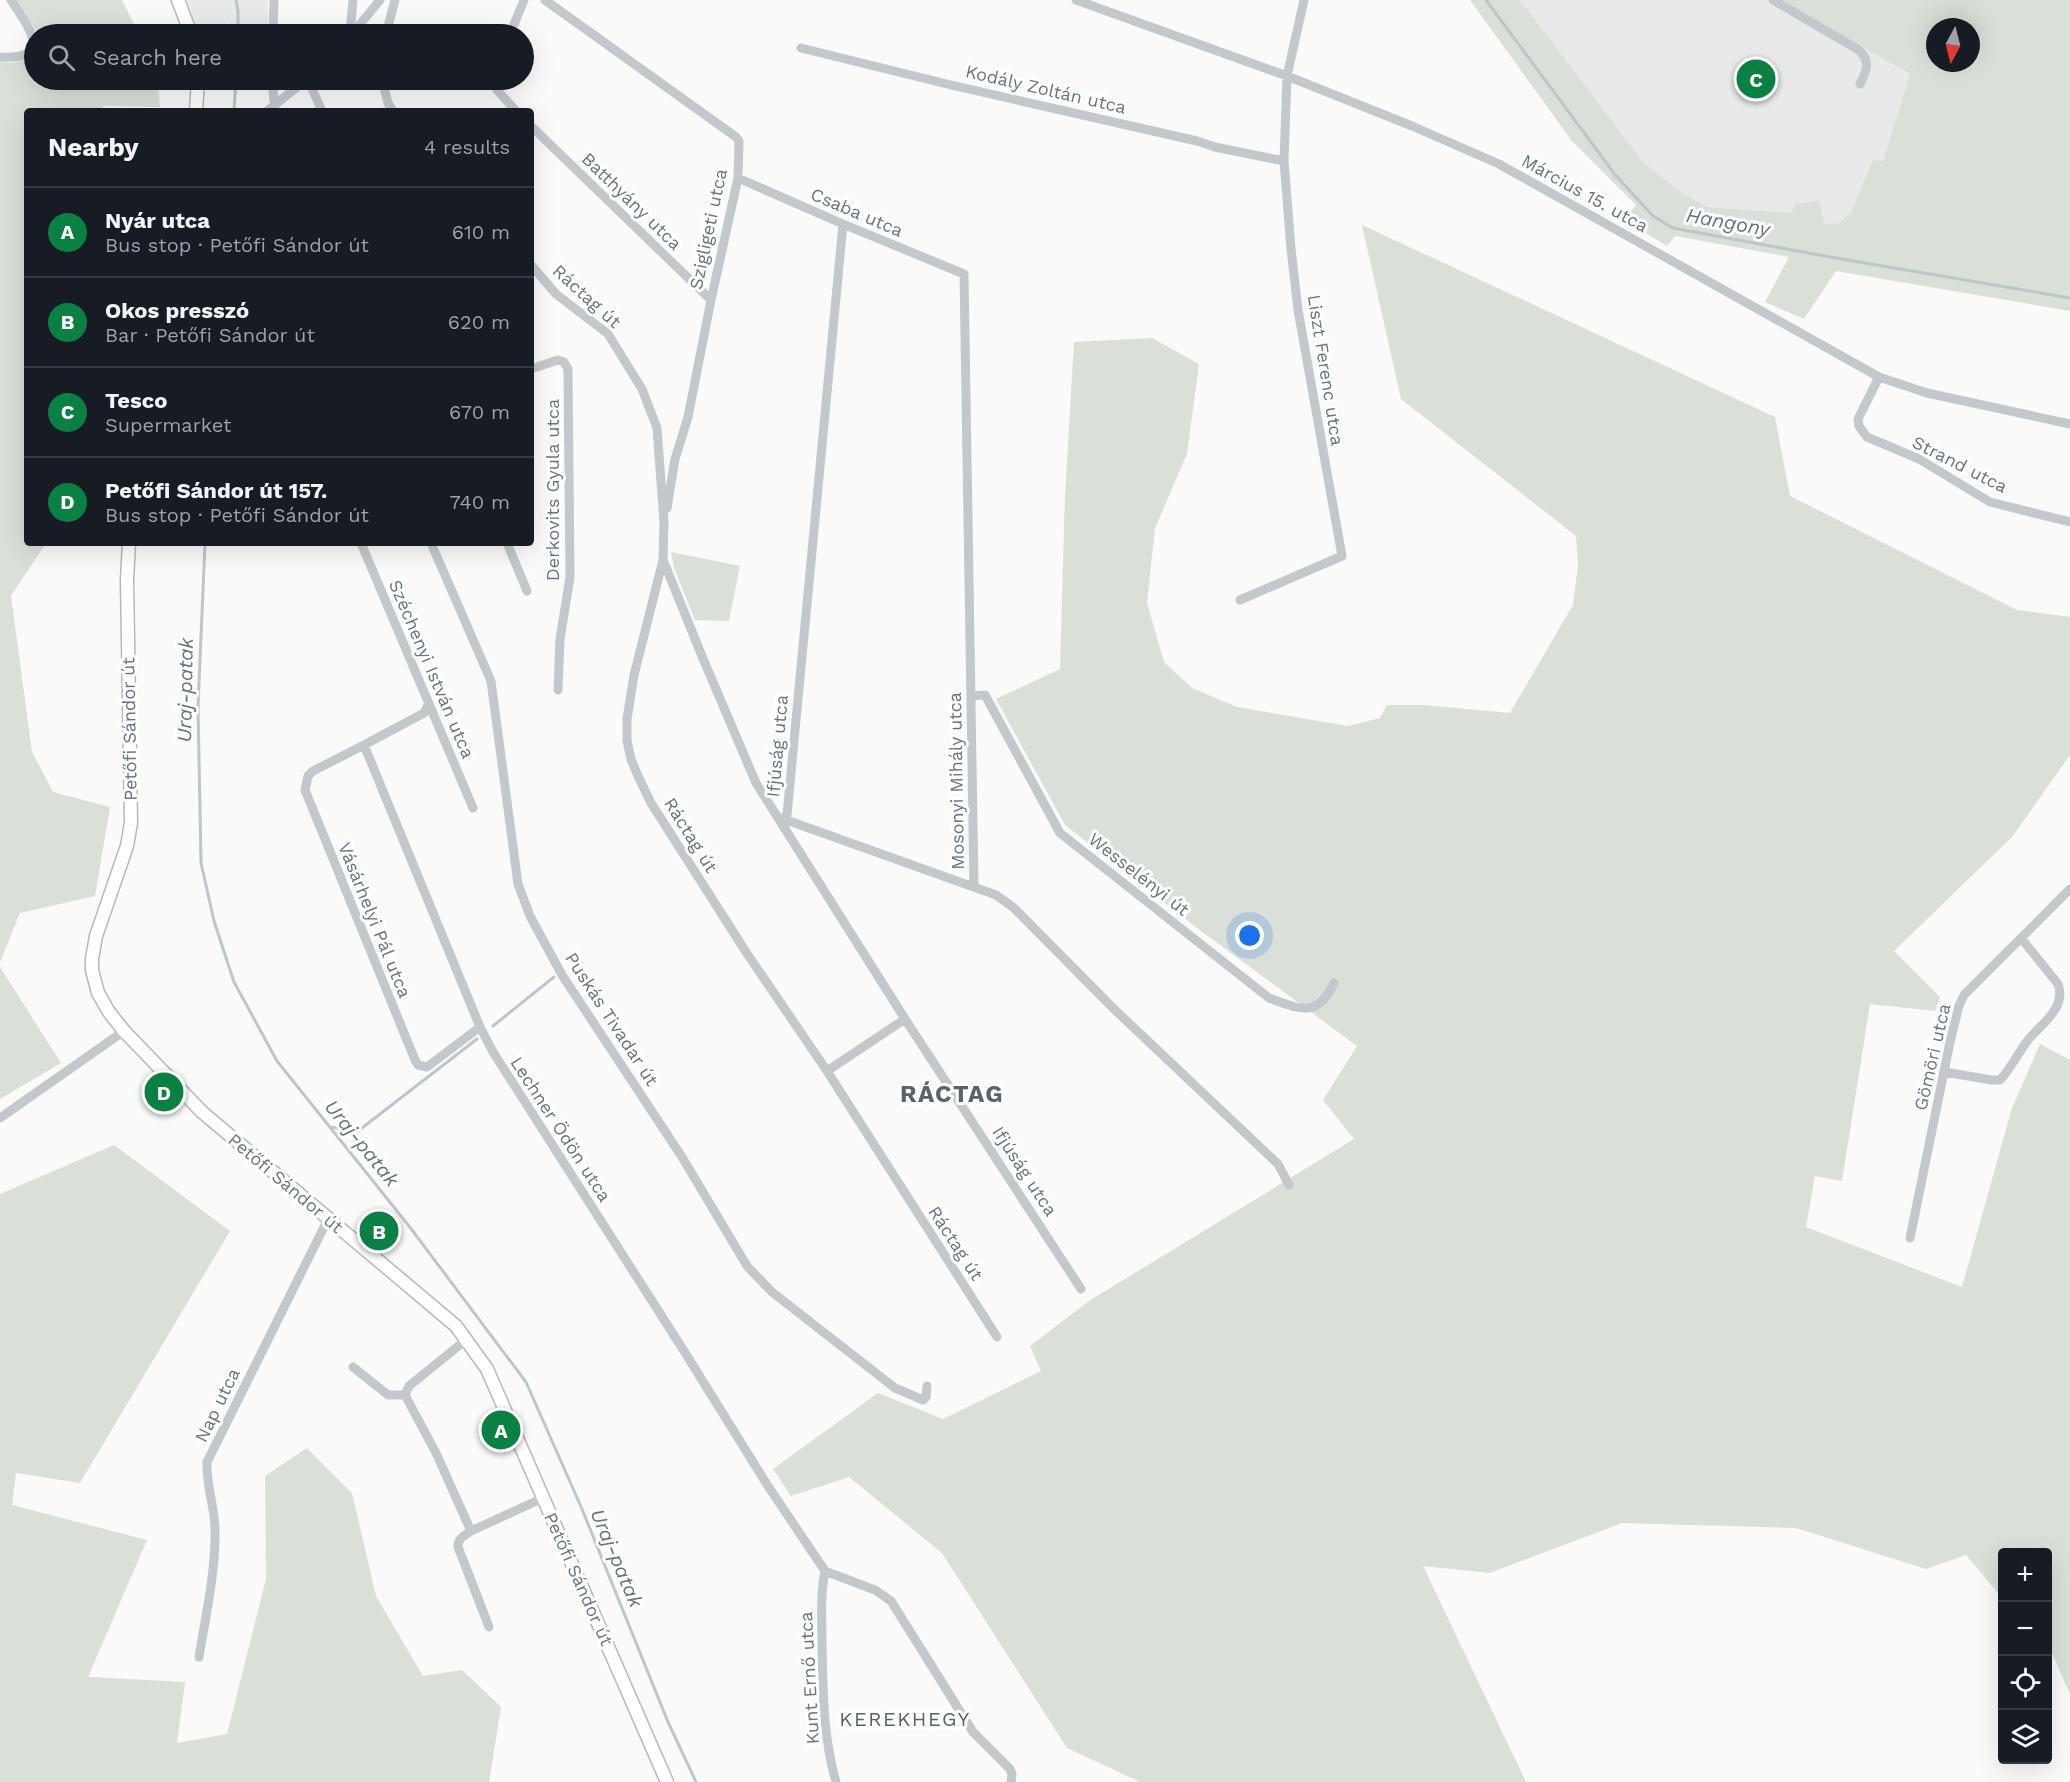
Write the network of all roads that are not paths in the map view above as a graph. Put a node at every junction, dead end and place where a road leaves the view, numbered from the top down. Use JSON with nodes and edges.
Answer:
{"nodes":[{"id":1,"x":11,"y":0,"type":"edge"},
{"id":2,"x":178,"y":0,"type":"edge"},
{"id":3,"x":274,"y":0,"type":"edge"},
{"id":4,"x":353,"y":0,"type":"edge"},
{"id":5,"x":380,"y":0,"type":"edge"},
{"id":6,"x":395,"y":0,"type":"edge"},
{"id":7,"x":524,"y":0,"type":"edge"},
{"id":8,"x":545,"y":0,"type":"edge"},
{"id":9,"x":1076,"y":0,"type":"edge"},
{"id":10,"x":1304,"y":0,"type":"edge"},
{"id":11,"x":1773,"y":0,"type":"edge"},
{"id":12,"x":28,"y":24,"type":"edge"},
{"id":13,"x":187,"y":24,"type":"edge"},
{"id":14,"x":273,"y":24,"type":"edge"},
{"id":15,"x":352,"y":24,"type":"edge"},
{"id":16,"x":360,"y":24,"type":"edge"},
{"id":17,"x":389,"y":24,"type":"edge"},
{"id":18,"x":514,"y":24,"type":"edge"},
{"id":19,"x":801,"y":48,"type":"dead end"},
{"id":20,"x":24,"y":55,"type":"edge"},
{"id":21,"x":0,"y":57,"type":"edge"},
{"id":22,"x":1287,"y":76,"type":"junction"},
{"id":23,"x":1860,"y":84,"type":"dead end"},
{"id":24,"x":197,"y":90,"type":"edge"},
{"id":25,"x":272,"y":90,"type":"edge"},
{"id":26,"x":295,"y":90,"type":"edge"},
{"id":27,"x":312,"y":90,"type":"edge"},
{"id":28,"x":385,"y":90,"type":"edge"},
{"id":29,"x":499,"y":90,"type":"edge"},
{"id":30,"x":196,"y":108,"type":"edge"},
{"id":31,"x":272,"y":108,"type":"edge"},
{"id":32,"x":273,"y":108,"type":"edge"},
{"id":33,"x":321,"y":108,"type":"edge"},
{"id":34,"x":391,"y":108,"type":"edge"},
{"id":35,"x":513,"y":108,"type":"edge"},
{"id":36,"x":534,"y":129,"type":"edge"},
{"id":37,"x":1284,"y":161,"type":"junction"},
{"id":38,"x":738,"y":178,"type":"junction"},
{"id":39,"x":843,"y":225,"type":"junction"},
{"id":40,"x":534,"y":268,"type":"edge"},
{"id":41,"x":964,"y":274,"type":"joint"},
{"id":42,"x":711,"y":300,"type":"junction"},
{"id":43,"x":534,"y":368,"type":"edge"},
{"id":44,"x":1879,"y":377,"type":"junction"},
{"id":45,"x":2070,"y":424,"type":"edge"},
{"id":46,"x":664,"y":522,"type":"junction"},
{"id":47,"x":2070,"y":522,"type":"edge"},
{"id":48,"x":129,"y":546,"type":"edge"},
{"id":49,"x":362,"y":546,"type":"edge"},
{"id":50,"x":432,"y":546,"type":"edge"},
{"id":51,"x":508,"y":546,"type":"edge"},
{"id":52,"x":663,"y":560,"type":"junction"},
{"id":53,"x":527,"y":591,"type":"dead end"},
{"id":54,"x":1240,"y":600,"type":"dead end"},
{"id":55,"x":558,"y":690,"type":"dead end"},
{"id":56,"x":972,"y":696,"type":"junction"},
{"id":57,"x":429,"y":703,"type":"junction"},
{"id":58,"x":364,"y":745,"type":"junction"},
{"id":59,"x":473,"y":808,"type":"dead end"},
{"id":60,"x":780,"y":822,"type":"junction"},
{"id":61,"x":974,"y":886,"type":"junction"},
{"id":62,"x":2070,"y":889,"type":"edge"},
{"id":63,"x":2021,"y":938,"type":"junction"},
{"id":64,"x":1334,"y":983,"type":"dead end"},
{"id":65,"x":905,"y":1019,"type":"junction"},
{"id":66,"x":480,"y":1027,"type":"junction"},
{"id":67,"x":124,"y":1031,"type":"junction"},
{"id":68,"x":827,"y":1071,"type":"junction"},
{"id":69,"x":1945,"y":1071,"type":"junction"},
{"id":70,"x":0,"y":1118,"type":"edge"},
{"id":71,"x":1289,"y":1185,"type":"dead end"},
{"id":72,"x":328,"y":1219,"type":"junction"},
{"id":73,"x":1910,"y":1238,"type":"dead end"},
{"id":74,"x":1081,"y":1289,"type":"dead end"},
{"id":75,"x":997,"y":1337,"type":"dead end"},
{"id":76,"x":467,"y":1339,"type":"junction"},
{"id":77,"x":353,"y":1367,"type":"dead end"},
{"id":78,"x":927,"y":1386,"type":"dead end"},
{"id":79,"x":405,"y":1395,"type":"junction"},
{"id":80,"x":543,"y":1498,"type":"junction"},
{"id":81,"x":471,"y":1531,"type":"junction"},
{"id":82,"x":825,"y":1571,"type":"junction"},
{"id":83,"x":489,"y":1627,"type":"dead end"},
{"id":84,"x":199,"y":1657,"type":"dead end"},
{"id":85,"x":667,"y":1782,"type":"edge"},
{"id":86,"x":836,"y":1782,"type":"edge"},
{"id":87,"x":1011,"y":1782,"type":"edge"}],
"edges":[{"from":1,"to":12,"type":"street"},
{"from":2,"to":13,"type":"street"},
{"from":3,"to":14,"type":"street"},
{"from":4,"to":15,"type":"street"},
{"from":5,"to":16,"type":"street"},
{"from":6,"to":17,"type":"street"},
{"from":7,"to":18,"type":"street"},
{"from":8,"to":38,"type":"street","name":"Szigligeti utca"},
{"from":9,"to":22,"type":"street","name":"Március 15. utca"},
{"from":10,"to":22,"type":"street","name":"Liszt Ferenc utca"},
{"from":11,"to":23,"type":"street"},
{"from":19,"to":37,"type":"street","name":"Kodály Zoltán utca"},
{"from":20,"to":21,"type":"street"},
{"from":22,"to":37,"type":"street","name":"Liszt Ferenc utca"},
{"from":22,"to":44,"type":"street","name":"Március 15. utca"},
{"from":24,"to":30,"type":"street"},
{"from":25,"to":31,"type":"street"},
{"from":26,"to":32,"type":"street"},
{"from":27,"to":33,"type":"street"},
{"from":28,"to":34,"type":"street"},
{"from":29,"to":35,"type":"street"},
{"from":36,"to":42,"type":"street","name":"Batthyány utca"},
{"from":37,"to":54,"type":"street","name":"Liszt Ferenc utca"},
{"from":38,"to":39,"type":"street","name":"Csaba utca"},
{"from":38,"to":42,"type":"street","name":"Szigligeti utca"},
{"from":39,"to":41,"type":"street","name":"Csaba utca"},
{"from":39,"to":60,"type":"street","name":"Ifjúság utca"},
{"from":40,"to":46,"type":"street","name":"Ráctag út"},
{"from":41,"to":56,"type":"street","name":"Mosonyi Mihály utca"},
{"from":42,"to":46,"type":"street","name":"Szigligeti utca"},
{"from":43,"to":55,"type":"street","name":"Derkovits Gyula utca"},
{"from":44,"to":45,"type":"street","name":"Március 15. utca"},
{"from":44,"to":47,"type":"street","name":"Strand utca"},
{"from":46,"to":52,"type":"street"},
{"from":48,"to":67,"type":"street","name":"Petőfi Sándor út"},
{"from":49,"to":57,"type":"street","name":"Széchenyi István utca"},
{"from":50,"to":78,"type":"street","name":"Puskás Tivadar út"},
{"from":51,"to":53,"type":"street"},
{"from":52,"to":60,"type":"street"},
{"from":52,"to":68,"type":"street","name":"Ráctag út"},
{"from":56,"to":61,"type":"street","name":"Mosonyi Mihály utca"},
{"from":56,"to":64,"type":"street","name":"Wesselényi út"},
{"from":57,"to":58,"type":"street"},
{"from":57,"to":59,"type":"street","name":"Széchenyi István utca"},
{"from":58,"to":66,"type":"street","name":"Lechner Ödön utca"},
{"from":58,"to":66,"type":"street","name":"Vásárhelyi Pál utca"},
{"from":60,"to":61,"type":"street"},
{"from":60,"to":65,"type":"street","name":"Ifjúság utca"},
{"from":61,"to":71,"type":"street","name":"Mosonyi Mihály utca"},
{"from":62,"to":63,"type":"street","name":"Gömöri utca"},
{"from":63,"to":69,"type":"street","name":"Gömöri utca"},
{"from":63,"to":69,"type":"street"},
{"from":65,"to":68,"type":"street"},
{"from":65,"to":74,"type":"street","name":"Ifjúság utca"},
{"from":66,"to":82,"type":"street","name":"Lechner Ödön utca"},
{"from":67,"to":70,"type":"street"},
{"from":67,"to":72,"type":"street","name":"Petőfi Sándor út"},
{"from":68,"to":75,"type":"street","name":"Ráctag út"},
{"from":69,"to":73,"type":"street","name":"Gömöri utca"},
{"from":72,"to":76,"type":"street","name":"Petőfi Sándor út"},
{"from":72,"to":84,"type":"street","name":"Nap utca"},
{"from":76,"to":79,"type":"street"},
{"from":76,"to":80,"type":"street","name":"Petőfi Sándor út"},
{"from":77,"to":79,"type":"street"},
{"from":79,"to":81,"type":"street"},
{"from":80,"to":81,"type":"street"},
{"from":80,"to":85,"type":"street","name":"Petőfi Sándor út"},
{"from":81,"to":83,"type":"street"},
{"from":82,"to":86,"type":"street","name":"Kunt Ernő utca"},
{"from":82,"to":87,"type":"street"}]}
